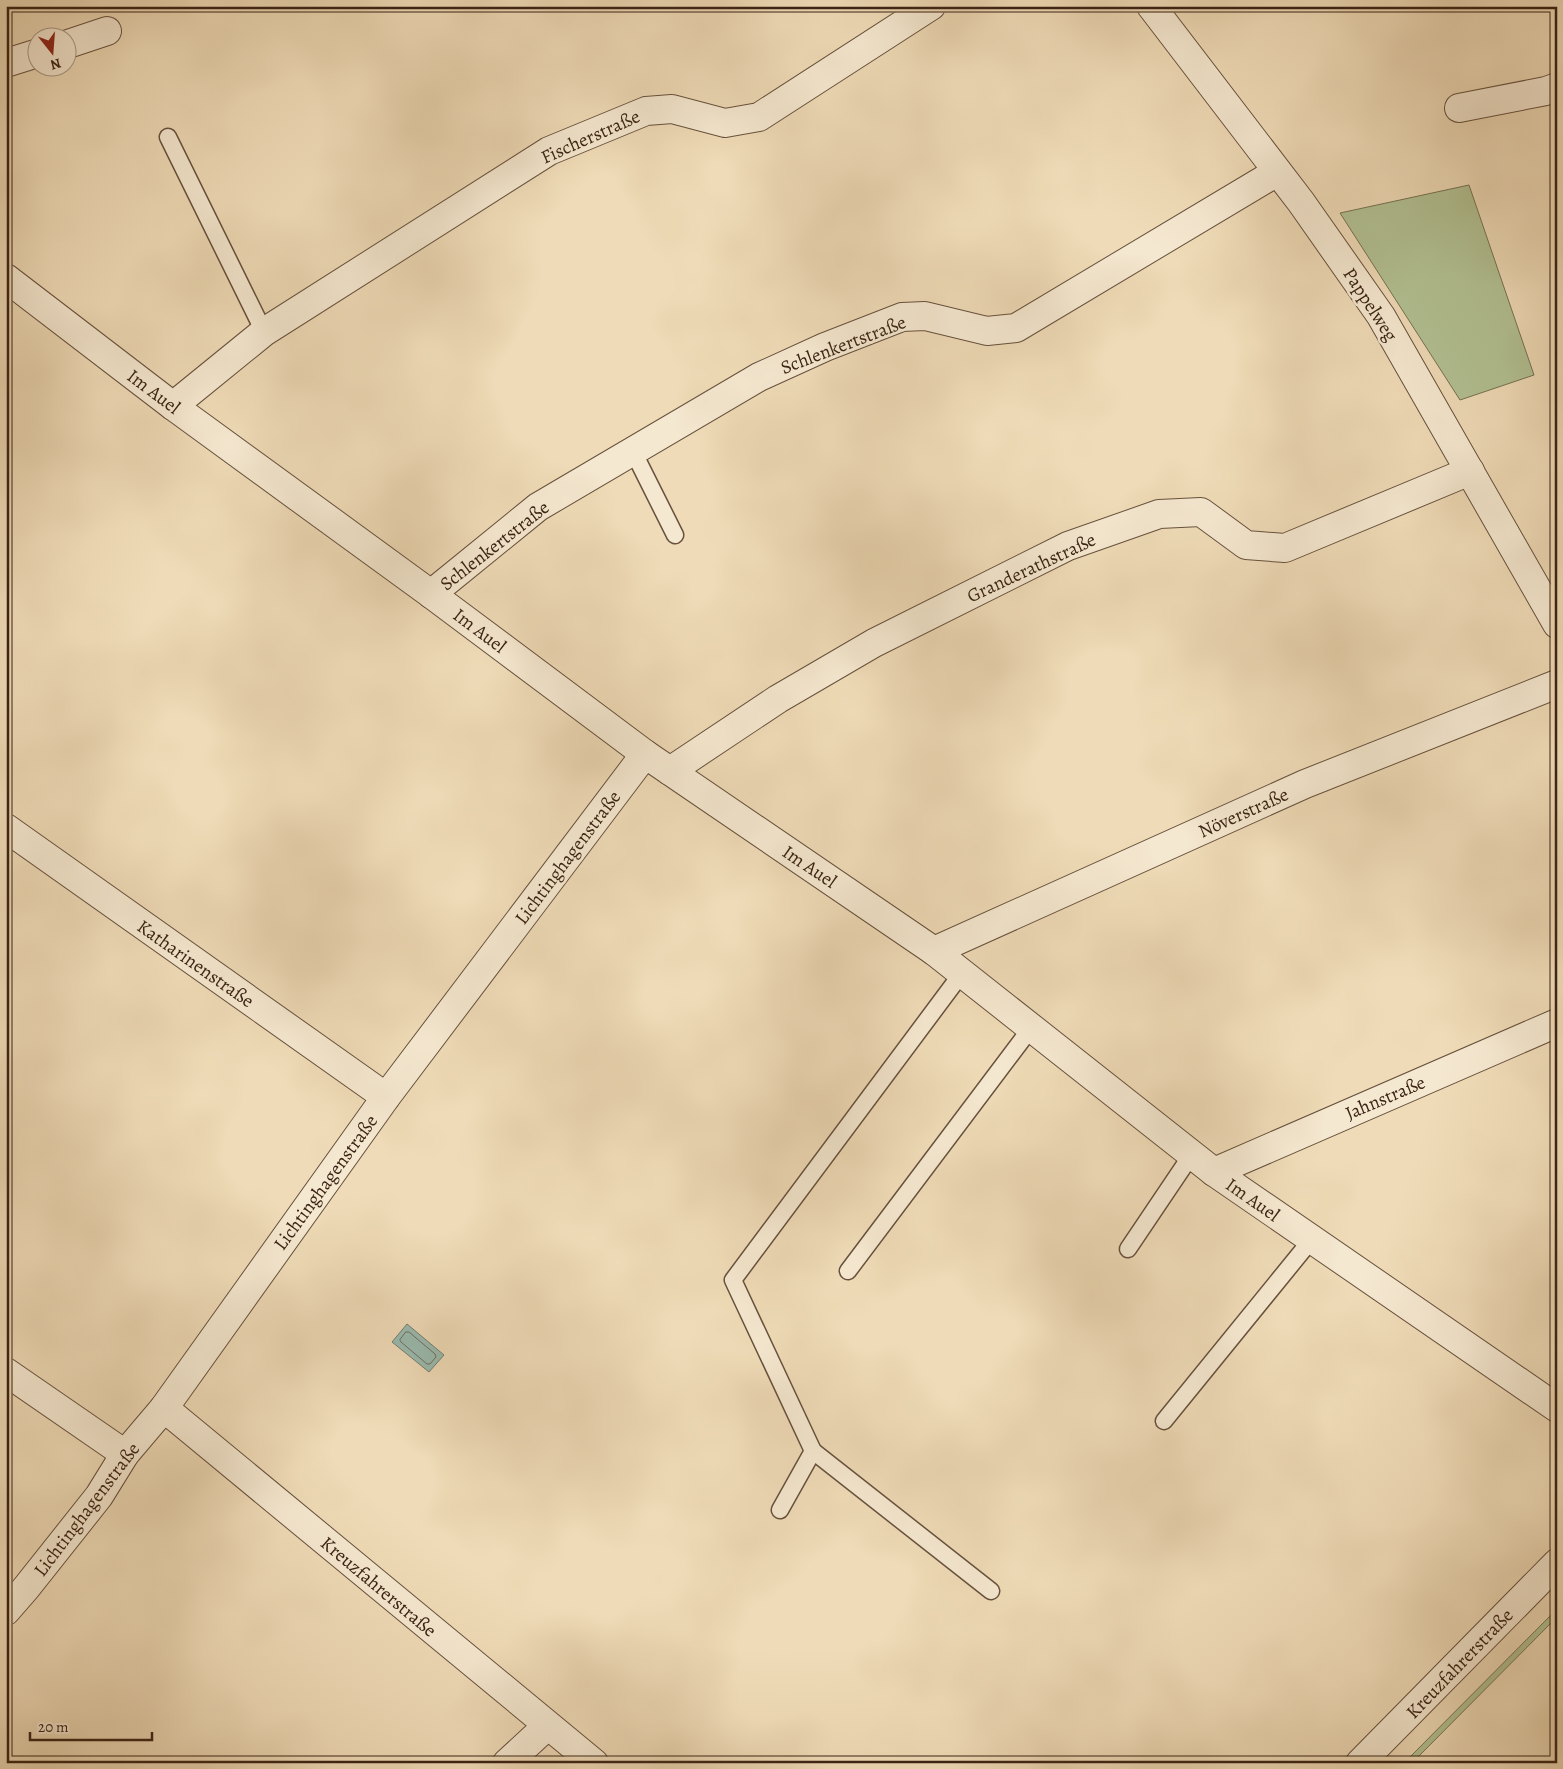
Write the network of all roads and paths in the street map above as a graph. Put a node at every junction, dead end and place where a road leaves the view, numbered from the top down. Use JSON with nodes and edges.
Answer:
{"nodes":[{"id":1,"x":931,"y":6,"type":"edge"},
{"id":2,"x":1151,"y":6,"type":"edge"},
{"id":3,"x":107,"y":31,"type":"dead end"},
{"id":4,"x":78,"y":41,"type":"edge"},
{"id":5,"x":28,"y":56,"type":"edge"},
{"id":6,"x":6,"y":63,"type":"edge"},
{"id":7,"x":1557,"y":87,"type":"edge"},
{"id":8,"x":1459,"y":108,"type":"dead end"},
{"id":9,"x":168,"y":137,"type":"dead end"},
{"id":10,"x":1277,"y":172,"type":"junction"},
{"id":11,"x":6,"y":278,"type":"edge"},
{"id":12,"x":264,"y":332,"type":"junction"},
{"id":13,"x":173,"y":406,"type":"junction"},
{"id":14,"x":633,"y":451,"type":"junction"},
{"id":15,"x":1470,"y":471,"type":"junction"},
{"id":16,"x":675,"y":536,"type":"dead end"},
{"id":17,"x":431,"y":594,"type":"junction"},
{"id":18,"x":1557,"y":624,"type":"edge"},
{"id":19,"x":1557,"y":684,"type":"edge"},
{"id":20,"x":645,"y":754,"type":"junction"},
{"id":21,"x":670,"y":771,"type":"junction"},
{"id":22,"x":6,"y":828,"type":"edge"},
{"id":23,"x":934,"y":950,"type":"junction"},
{"id":24,"x":962,"y":973,"type":"junction"},
{"id":25,"x":1557,"y":1023,"type":"edge"},
{"id":26,"x":1031,"y":1028,"type":"junction"},
{"id":27,"x":386,"y":1097,"type":"junction"},
{"id":28,"x":1192,"y":1154,"type":"junction"},
{"id":29,"x":1214,"y":1172,"type":"junction"},
{"id":30,"x":1312,"y":1239,"type":"junction"},
{"id":31,"x":1128,"y":1249,"type":"dead end"},
{"id":32,"x":848,"y":1271,"type":"dead end"},
{"id":33,"x":6,"y":1372,"type":"edge"},
{"id":34,"x":164,"y":1408,"type":"junction"},
{"id":35,"x":1557,"y":1408,"type":"edge"},
{"id":36,"x":1164,"y":1421,"type":"dead end"},
{"id":37,"x":813,"y":1452,"type":"junction"},
{"id":38,"x":125,"y":1454,"type":"junction"},
{"id":39,"x":780,"y":1510,"type":"dead end"},
{"id":40,"x":1557,"y":1563,"type":"edge"},
{"id":41,"x":991,"y":1591,"type":"dead end"},
{"id":42,"x":6,"y":1610,"type":"edge"},
{"id":43,"x":547,"y":1726,"type":"junction"},
{"id":44,"x":507,"y":1763,"type":"edge"},
{"id":45,"x":594,"y":1763,"type":"edge"},
{"id":46,"x":1360,"y":1763,"type":"edge"}],
"edges":[{"from":1,"to":12,"type":"street","name":"Fischerstraße"},
{"from":2,"to":10,"type":"street","name":"Pappelweg"},
{"from":3,"to":4,"type":"street"},
{"from":5,"to":6,"type":"street"},
{"from":7,"to":8,"type":"street"},
{"from":9,"to":12,"type":"lane"},
{"from":10,"to":14,"type":"street","name":"Schlenkertstraße"},
{"from":10,"to":15,"type":"street","name":"Pappelweg"},
{"from":11,"to":13,"type":"street","name":"Im Auel"},
{"from":12,"to":13,"type":"street","name":"Fischerstraße"},
{"from":13,"to":17,"type":"street","name":"Im Auel"},
{"from":14,"to":16,"type":"lane"},
{"from":14,"to":17,"type":"street","name":"Schlenkertstraße"},
{"from":15,"to":18,"type":"street","name":"Pappelweg"},
{"from":15,"to":21,"type":"street","name":"Granderathstraße"},
{"from":17,"to":20,"type":"street","name":"Im Auel"},
{"from":19,"to":23,"type":"street","name":"Növerstraße"},
{"from":20,"to":21,"type":"street","name":"Im Auel"},
{"from":20,"to":27,"type":"street","name":"Lichtinghagenstraße"},
{"from":21,"to":23,"type":"street","name":"Im Auel"},
{"from":22,"to":27,"type":"street","name":"Katharinenstraße"},
{"from":23,"to":24,"type":"street","name":"Im Auel"},
{"from":24,"to":26,"type":"street","name":"Im Auel"},
{"from":24,"to":37,"type":"lane"},
{"from":25,"to":29,"type":"street","name":"Jahnstraße"},
{"from":26,"to":28,"type":"street","name":"Im Auel"},
{"from":26,"to":32,"type":"lane"},
{"from":27,"to":34,"type":"street","name":"Lichtinghagenstraße"},
{"from":28,"to":29,"type":"street","name":"Im Auel"},
{"from":28,"to":31,"type":"lane"},
{"from":29,"to":30,"type":"street","name":"Im Auel"},
{"from":30,"to":35,"type":"street","name":"Im Auel"},
{"from":30,"to":36,"type":"lane"},
{"from":33,"to":38,"type":"street"},
{"from":34,"to":38,"type":"street","name":"Lichtinghagenstraße"},
{"from":34,"to":43,"type":"street","name":"Kreuzfahrerstraße"},
{"from":37,"to":39,"type":"lane"},
{"from":37,"to":41,"type":"lane"},
{"from":38,"to":42,"type":"street","name":"Lichtinghagenstraße"},
{"from":40,"to":46,"type":"street","name":"Kreuzfahrerstraße"},
{"from":43,"to":44,"type":"street"},
{"from":43,"to":45,"type":"street","name":"Kreuzfahrerstraße"}]}
